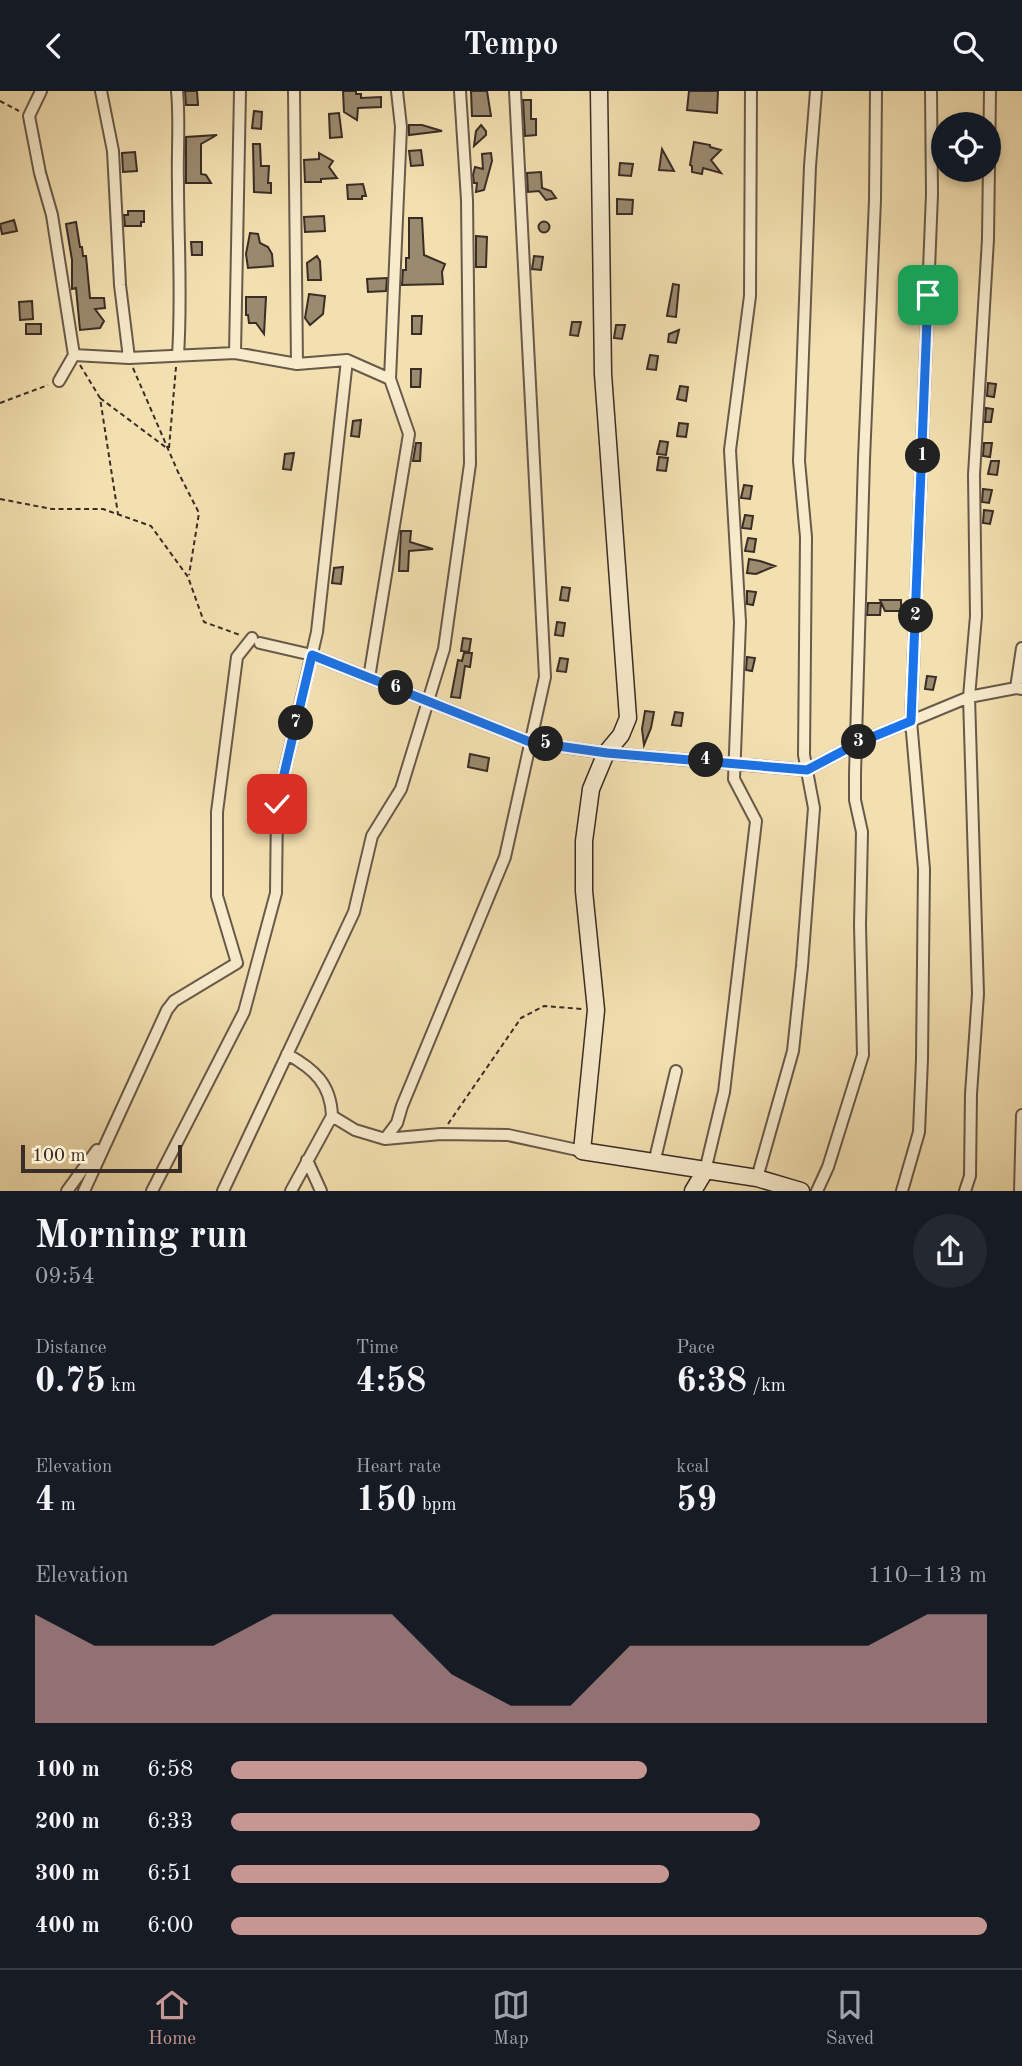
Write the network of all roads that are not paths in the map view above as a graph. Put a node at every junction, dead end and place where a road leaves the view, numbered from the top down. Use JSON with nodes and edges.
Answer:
{"nodes":[{"id":1,"x":41,"y":91,"type":"edge"},
{"id":2,"x":101,"y":91,"type":"edge"},
{"id":3,"x":177,"y":91,"type":"edge"},
{"id":4,"x":240,"y":91,"type":"edge"},
{"id":5,"x":294,"y":91,"type":"edge"},
{"id":6,"x":397,"y":91,"type":"edge"},
{"id":7,"x":460,"y":91,"type":"edge"},
{"id":8,"x":515,"y":91,"type":"edge"},
{"id":9,"x":599,"y":91,"type":"edge"},
{"id":10,"x":751,"y":91,"type":"edge"},
{"id":11,"x":817,"y":91,"type":"edge"},
{"id":12,"x":876,"y":91,"type":"edge"},
{"id":13,"x":931,"y":91,"type":"edge"},
{"id":14,"x":990,"y":91,"type":"edge"},
{"id":15,"x":235,"y":353,"type":"junction"},
{"id":16,"x":74,"y":355,"type":"junction"},
{"id":17,"x":177,"y":355,"type":"junction"},
{"id":18,"x":129,"y":358,"type":"junction"},
{"id":19,"x":347,"y":360,"type":"junction"},
{"id":20,"x":297,"y":365,"type":"junction"},
{"id":21,"x":390,"y":379,"type":"junction"},
{"id":22,"x":59,"y":381,"type":"road end"},
{"id":23,"x":1022,"y":648,"type":"edge"},
{"id":24,"x":312,"y":655,"type":"junction"},
{"id":25,"x":369,"y":678,"type":"junction"},
{"id":26,"x":1019,"y":688,"type":"edge"},
{"id":27,"x":969,"y":697,"type":"junction"},
{"id":28,"x":428,"y":701,"type":"junction"},
{"id":29,"x":911,"y":721,"type":"junction"},
{"id":30,"x":530,"y":742,"type":"junction"},
{"id":31,"x":858,"y":743,"type":"junction"},
{"id":32,"x":607,"y":753,"type":"junction"},
{"id":33,"x":734,"y":762,"type":"junction"},
{"id":34,"x":807,"y":770,"type":"junction"},
{"id":35,"x":287,"y":1054,"type":"junction"},
{"id":36,"x":676,"y":1071,"type":"dead end"},
{"id":37,"x":1022,"y":1115,"type":"edge"},
{"id":38,"x":332,"y":1116,"type":"junction"},
{"id":39,"x":109,"y":1134,"type":"junction"},
{"id":40,"x":385,"y":1139,"type":"junction"},
{"id":41,"x":582,"y":1151,"type":"junction"},
{"id":42,"x":307,"y":1160,"type":"junction"},
{"id":43,"x":654,"y":1163,"type":"junction"},
{"id":44,"x":705,"y":1171,"type":"junction"},
{"id":45,"x":757,"y":1178,"type":"junction"},
{"id":46,"x":66,"y":1191,"type":"edge"},
{"id":47,"x":84,"y":1191,"type":"edge"},
{"id":48,"x":152,"y":1191,"type":"edge"},
{"id":49,"x":223,"y":1191,"type":"edge"},
{"id":50,"x":291,"y":1191,"type":"edge"},
{"id":51,"x":321,"y":1191,"type":"edge"},
{"id":52,"x":693,"y":1191,"type":"edge"},
{"id":53,"x":801,"y":1191,"type":"edge"},
{"id":54,"x":817,"y":1191,"type":"edge"},
{"id":55,"x":902,"y":1191,"type":"edge"},
{"id":56,"x":965,"y":1191,"type":"edge"},
{"id":57,"x":1020,"y":1191,"type":"edge"}],
"edges":[{"from":1,"to":16,"type":"street"},
{"from":2,"to":18,"type":"street"},
{"from":3,"to":17,"type":"street"},
{"from":4,"to":15,"type":"street"},
{"from":5,"to":20,"type":"street"},
{"from":6,"to":21,"type":"street"},
{"from":7,"to":28,"type":"street"},
{"from":8,"to":30,"type":"street"},
{"from":9,"to":32,"type":"street"},
{"from":10,"to":33,"type":"street"},
{"from":11,"to":34,"type":"street"},
{"from":12,"to":31,"type":"street"},
{"from":13,"to":29,"type":"street"},
{"from":14,"to":27,"type":"street"},
{"from":15,"to":17,"type":"street"},
{"from":15,"to":20,"type":"street"},
{"from":16,"to":18,"type":"street"},
{"from":16,"to":22,"type":"street"},
{"from":17,"to":18,"type":"street"},
{"from":19,"to":20,"type":"street"},
{"from":19,"to":21,"type":"street"},
{"from":19,"to":24,"type":"street"},
{"from":21,"to":25,"type":"street"},
{"from":23,"to":26,"type":"street"},
{"from":24,"to":25,"type":"street"},
{"from":24,"to":39,"type":"street"},
{"from":24,"to":48,"type":"street"},
{"from":25,"to":28,"type":"street"},
{"from":26,"to":27,"type":"street"},
{"from":27,"to":29,"type":"street"},
{"from":27,"to":56,"type":"street"},
{"from":28,"to":30,"type":"street"},
{"from":28,"to":35,"type":"street"},
{"from":29,"to":31,"type":"street"},
{"from":29,"to":55,"type":"street"},
{"from":30,"to":32,"type":"street"},
{"from":30,"to":40,"type":"street"},
{"from":31,"to":34,"type":"street"},
{"from":31,"to":54,"type":"street"},
{"from":32,"to":33,"type":"street"},
{"from":32,"to":41,"type":"street"},
{"from":33,"to":34,"type":"street"},
{"from":33,"to":44,"type":"street"},
{"from":34,"to":45,"type":"street"},
{"from":35,"to":38,"type":"street"},
{"from":35,"to":49,"type":"street"},
{"from":36,"to":43,"type":"street"},
{"from":37,"to":57,"type":"street"},
{"from":38,"to":40,"type":"street"},
{"from":38,"to":42,"type":"street"},
{"from":39,"to":46,"type":"street"},
{"from":39,"to":47,"type":"street"},
{"from":40,"to":41,"type":"street"},
{"from":41,"to":43,"type":"street"},
{"from":42,"to":50,"type":"street"},
{"from":42,"to":51,"type":"street"},
{"from":43,"to":44,"type":"street"},
{"from":44,"to":45,"type":"street"},
{"from":44,"to":52,"type":"street"},
{"from":45,"to":53,"type":"street"}]}
